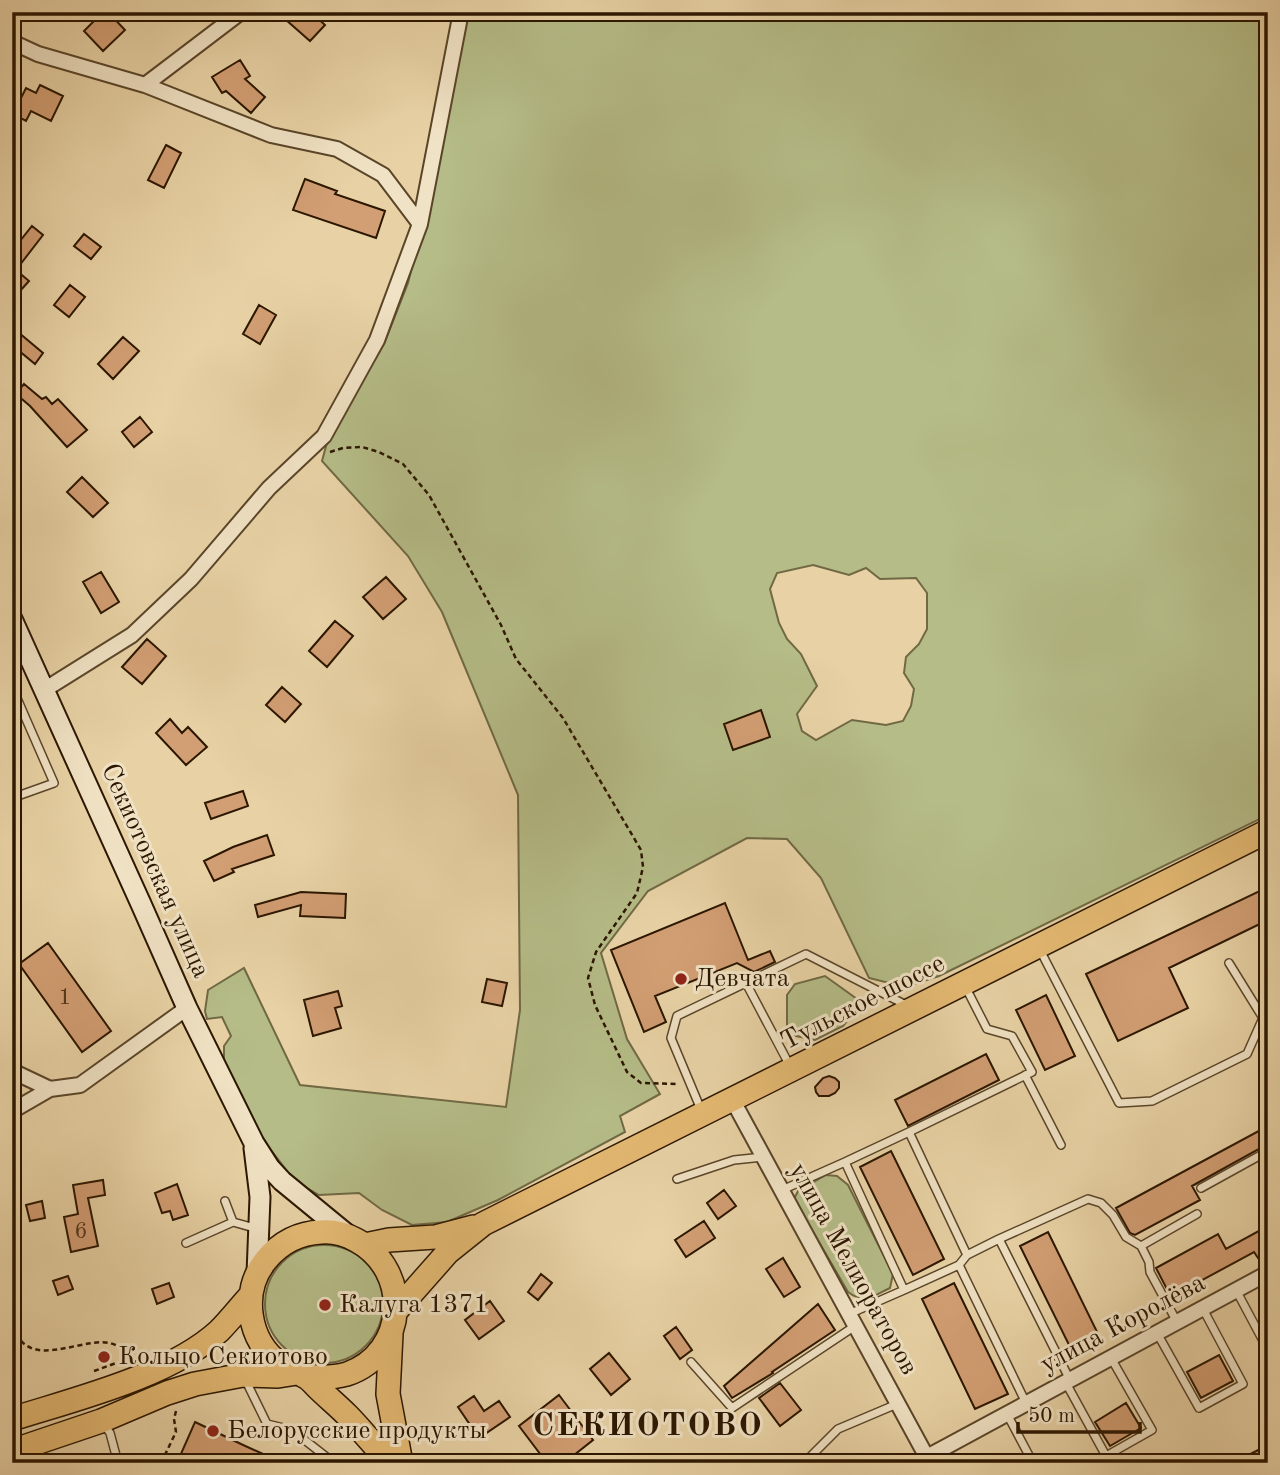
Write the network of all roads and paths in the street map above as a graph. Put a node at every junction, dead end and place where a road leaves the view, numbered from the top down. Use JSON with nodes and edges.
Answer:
{"nodes":[{"id":1,"x":241,"y":12,"type":"edge"},
{"id":2,"x":461,"y":12,"type":"edge"},
{"id":3,"x":12,"y":41,"type":"edge"},
{"id":4,"x":145,"y":85,"type":"junction"},
{"id":5,"x":420,"y":224,"type":"junction"},
{"id":6,"x":297,"y":461,"type":"junction"},
{"id":7,"x":12,"y":466,"type":"edge"},
{"id":8,"x":12,"y":507,"type":"edge"},
{"id":9,"x":12,"y":619,"type":"edge"},
{"id":10,"x":19,"y":656,"type":"edge"},
{"id":11,"x":12,"y":687,"type":"edge"},
{"id":12,"x":44,"y":690,"type":"junction"},
{"id":13,"x":12,"y":798,"type":"edge"},
{"id":14,"x":1268,"y":831,"type":"edge"},
{"id":15,"x":1038,"y":946,"type":"junction"},
{"id":16,"x":1229,"y":962,"type":"dead end"},
{"id":17,"x":746,"y":983,"type":"junction"},
{"id":18,"x":964,"y":984,"type":"junction"},
{"id":19,"x":187,"y":1007,"type":"junction"},
{"id":20,"x":913,"y":1009,"type":"junction"},
{"id":21,"x":792,"y":1069,"type":"junction"},
{"id":22,"x":12,"y":1070,"type":"edge"},
{"id":23,"x":1025,"y":1075,"type":"junction"},
{"id":24,"x":689,"y":1083,"type":"junction"},
{"id":25,"x":50,"y":1088,"type":"junction"},
{"id":26,"x":732,"y":1099,"type":"junction"},
{"id":27,"x":12,"y":1111,"type":"edge"},
{"id":28,"x":703,"y":1114,"type":"junction"},
{"id":29,"x":909,"y":1132,"type":"junction"},
{"id":30,"x":254,"y":1143,"type":"junction"},
{"id":31,"x":1061,"y":1145,"type":"dead end"},
{"id":32,"x":1268,"y":1151,"type":"edge"},
{"id":33,"x":764,"y":1157,"type":"junction"},
{"id":34,"x":845,"y":1162,"type":"junction"},
{"id":35,"x":677,"y":1179,"type":"dead end"},
{"id":36,"x":1201,"y":1188,"type":"dead end"},
{"id":37,"x":782,"y":1190,"type":"junction"},
{"id":38,"x":225,"y":1201,"type":"dead end"},
{"id":39,"x":1197,"y":1214,"type":"dead end"},
{"id":40,"x":233,"y":1222,"type":"junction"},
{"id":41,"x":483,"y":1224,"type":"junction"},
{"id":42,"x":258,"y":1230,"type":"junction"},
{"id":43,"x":999,"y":1239,"type":"junction"},
{"id":44,"x":357,"y":1240,"type":"junction"},
{"id":45,"x":186,"y":1243,"type":"dead end"},
{"id":46,"x":1141,"y":1246,"type":"junction"},
{"id":47,"x":967,"y":1255,"type":"junction"},
{"id":48,"x":959,"y":1265,"type":"junction"},
{"id":49,"x":1268,"y":1273,"type":"edge"},
{"id":50,"x":254,"y":1285,"type":"junction"},
{"id":51,"x":904,"y":1290,"type":"junction"},
{"id":52,"x":1236,"y":1290,"type":"junction"},
{"id":53,"x":1202,"y":1308,"type":"junction"},
{"id":54,"x":12,"y":1317,"type":"edge"},
{"id":55,"x":852,"y":1320,"type":"junction"},
{"id":56,"x":393,"y":1322,"type":"junction"},
{"id":57,"x":1177,"y":1322,"type":"junction"},
{"id":58,"x":1157,"y":1333,"type":"junction"},
{"id":59,"x":1268,"y":1350,"type":"edge"},
{"id":60,"x":138,"y":1355,"type":"dead end"},
{"id":61,"x":1111,"y":1358,"type":"junction"},
{"id":62,"x":127,"y":1359,"type":"junction"},
{"id":63,"x":691,"y":1362,"type":"dead end"},
{"id":64,"x":93,"y":1371,"type":"dead end"},
{"id":65,"x":243,"y":1375,"type":"junction"},
{"id":66,"x":301,"y":1375,"type":"junction"},
{"id":67,"x":1068,"y":1381,"type":"junction"},
{"id":68,"x":898,"y":1404,"type":"junction"},
{"id":69,"x":1027,"y":1404,"type":"junction"},
{"id":70,"x":176,"y":1411,"type":"dead end"},
{"id":71,"x":1007,"y":1414,"type":"junction"},
{"id":72,"x":12,"y":1419,"type":"edge"},
{"id":73,"x":100,"y":1421,"type":"junction"},
{"id":74,"x":12,"y":1451,"type":"edge"},
{"id":75,"x":929,"y":1460,"type":"edge"},
{"id":76,"x":118,"y":1463,"type":"edge"},
{"id":77,"x":161,"y":1463,"type":"edge"},
{"id":78,"x":334,"y":1463,"type":"edge"},
{"id":79,"x":390,"y":1463,"type":"edge"},
{"id":80,"x":401,"y":1463,"type":"edge"},
{"id":81,"x":804,"y":1463,"type":"edge"},
{"id":82,"x":1033,"y":1463,"type":"edge"}],
"edges":[{"from":1,"to":4,"type":"street"},
{"from":2,"to":5,"type":"street"},
{"from":3,"to":4,"type":"street"},
{"from":4,"to":5,"type":"street"},
{"from":5,"to":6,"type":"street"},
{"from":6,"to":12,"type":"street"},
{"from":6,"to":24,"type":"path"},
{"from":7,"to":8,"type":"lane"},
{"from":9,"to":10,"type":"main road","name":"Секиотовская улица"},
{"from":10,"to":12,"type":"main road","name":"Секиотовская улица"},
{"from":11,"to":13,"type":"lane"},
{"from":12,"to":19,"type":"main road","name":"Секиотовская улица"},
{"from":14,"to":15,"type":"main road","name":"Тульское шоссе"},
{"from":15,"to":16,"type":"lane"},
{"from":15,"to":18,"type":"main road","name":"Тульское шоссе"},
{"from":17,"to":20,"type":"lane"},
{"from":17,"to":21,"type":"lane"},
{"from":17,"to":24,"type":"lane"},
{"from":18,"to":20,"type":"main road","name":"Тульское шоссе"},
{"from":18,"to":23,"type":"lane"},
{"from":19,"to":25,"type":"street"},
{"from":19,"to":30,"type":"main road","name":"Секиотовская улица"},
{"from":20,"to":21,"type":"main road","name":"Тульское шоссе"},
{"from":21,"to":26,"type":"main road","name":"Тульское шоссе"},
{"from":22,"to":25,"type":"street"},
{"from":23,"to":29,"type":"lane"},
{"from":23,"to":31,"type":"lane"},
{"from":24,"to":28,"type":"lane"},
{"from":25,"to":27,"type":"street"},
{"from":26,"to":28,"type":"main road","name":"Тульское шоссе"},
{"from":26,"to":33,"type":"street","name":"улица Мелиораторов"},
{"from":28,"to":41,"type":"main road","name":"Тульское шоссе"},
{"from":29,"to":34,"type":"lane"},
{"from":29,"to":47,"type":"lane"},
{"from":30,"to":42,"type":"main road"},
{"from":30,"to":44,"type":"main road"},
{"from":32,"to":36,"type":"lane"},
{"from":33,"to":35,"type":"lane"},
{"from":33,"to":37,"type":"street","name":"улица Мелиораторов"},
{"from":34,"to":37,"type":"lane"},
{"from":34,"to":51,"type":"lane"},
{"from":37,"to":55,"type":"street","name":"улица Мелиораторов"},
{"from":38,"to":40,"type":"lane"},
{"from":39,"to":46,"type":"lane"},
{"from":40,"to":42,"type":"lane"},
{"from":40,"to":45,"type":"lane"},
{"from":41,"to":44,"type":"main road"},
{"from":41,"to":56,"type":"main road"},
{"from":42,"to":50,"type":"main road"},
{"from":43,"to":46,"type":"lane"},
{"from":43,"to":47,"type":"lane"},
{"from":43,"to":67,"type":"lane"},
{"from":44,"to":50,"type":"main road"},
{"from":44,"to":56,"type":"main road"},
{"from":46,"to":57,"type":"lane"},
{"from":47,"to":48,"type":"lane"},
{"from":48,"to":51,"type":"lane"},
{"from":48,"to":69,"type":"lane"},
{"from":49,"to":52,"type":"street","name":"улица Королёва"},
{"from":50,"to":66,"type":"main road"},
{"from":50,"to":72,"type":"main road"},
{"from":51,"to":55,"type":"lane"},
{"from":52,"to":53,"type":"street","name":"улица Королёва"},
{"from":52,"to":59,"type":"lane"},
{"from":53,"to":57,"type":"street","name":"улица Королёва"},
{"from":53,"to":58,"type":"lane"},
{"from":54,"to":62,"type":"path"},
{"from":55,"to":63,"type":"lane"},
{"from":55,"to":68,"type":"street","name":"улица Мелиораторов"},
{"from":56,"to":66,"type":"main road"},
{"from":56,"to":80,"type":"main road"},
{"from":57,"to":58,"type":"street","name":"улица Королёва"},
{"from":58,"to":61,"type":"street","name":"улица Королёва"},
{"from":60,"to":62,"type":"path"},
{"from":61,"to":67,"type":"street","name":"улица Королёва"},
{"from":61,"to":67,"type":"lane"},
{"from":62,"to":64,"type":"path"},
{"from":65,"to":66,"type":"main road"},
{"from":65,"to":73,"type":"main road"},
{"from":65,"to":78,"type":"lane"},
{"from":66,"to":79,"type":"main road"},
{"from":67,"to":69,"type":"street","name":"улица Королёва"},
{"from":68,"to":75,"type":"street","name":"улица Мелиораторов"},
{"from":68,"to":81,"type":"lane"},
{"from":69,"to":71,"type":"street","name":"улица Королёва"},
{"from":70,"to":77,"type":"path"},
{"from":71,"to":75,"type":"street","name":"улица Королёва"},
{"from":71,"to":82,"type":"lane"},
{"from":73,"to":74,"type":"main road"},
{"from":73,"to":76,"type":"lane"}]}
